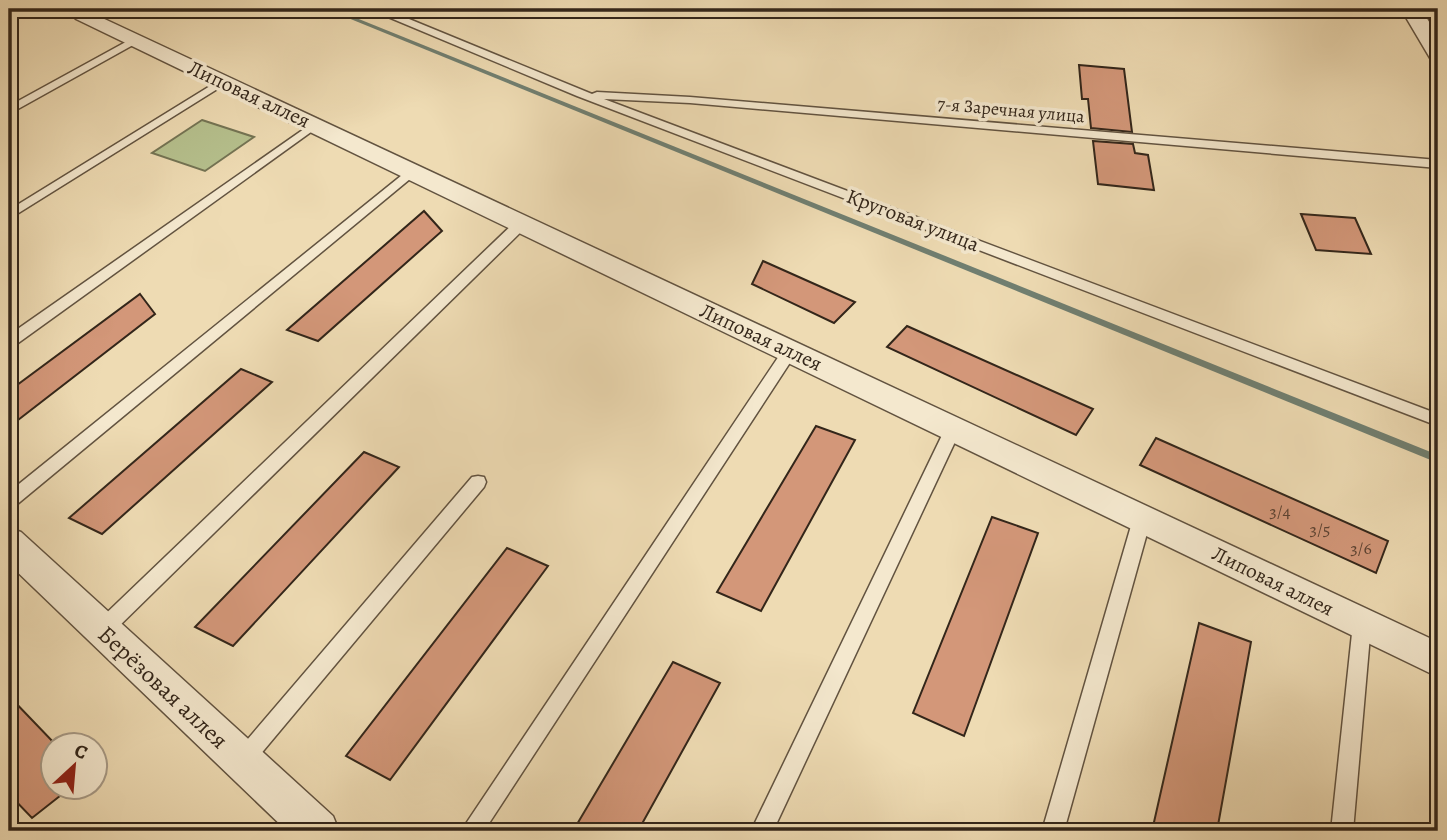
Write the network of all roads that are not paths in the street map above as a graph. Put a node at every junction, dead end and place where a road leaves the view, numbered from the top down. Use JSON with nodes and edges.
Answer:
{"nodes":[{"id":1,"x":374,"y":9,"type":"edge"},
{"id":2,"x":412,"y":9,"type":"edge"},
{"id":3,"x":1411,"y":9,"type":"edge"},
{"id":4,"x":83,"y":15,"type":"dead end"},
{"id":5,"x":403,"y":20,"type":"junction"},
{"id":6,"x":137,"y":40,"type":"junction"},
{"id":7,"x":1438,"y":53,"type":"edge"},
{"id":8,"x":223,"y":81,"type":"junction"},
{"id":9,"x":581,"y":94,"type":"junction"},
{"id":10,"x":9,"y":111,"type":"edge"},
{"id":11,"x":314,"y":125,"type":"junction"},
{"id":12,"x":1438,"y":163,"type":"edge"},
{"id":13,"x":412,"y":171,"type":"junction"},
{"id":14,"x":9,"y":215,"type":"edge"},
{"id":15,"x":522,"y":223,"type":"junction"},
{"id":16,"x":9,"y":342,"type":"edge"},
{"id":17,"x":790,"y":351,"type":"junction"},
{"id":18,"x":1438,"y":419,"type":"edge"},
{"id":19,"x":953,"y":429,"type":"junction"},
{"id":20,"x":478,"y":482,"type":"dead end"},
{"id":21,"x":9,"y":501,"type":"edge"},
{"id":22,"x":1142,"y":519,"type":"junction"},
{"id":23,"x":9,"y":542,"type":"edge"},
{"id":24,"x":1362,"y":624,"type":"junction"},
{"id":25,"x":102,"y":630,"type":"junction"},
{"id":26,"x":1438,"y":660,"type":"edge"},
{"id":27,"x":242,"y":761,"type":"junction"},
{"id":28,"x":318,"y":831,"type":"edge"},
{"id":29,"x":472,"y":831,"type":"edge"},
{"id":30,"x":762,"y":831,"type":"edge"},
{"id":31,"x":1053,"y":831,"type":"edge"},
{"id":32,"x":1342,"y":831,"type":"edge"}],
"edges":[{"from":1,"to":5,"type":"lane","name":"Круговая улица"},
{"from":2,"to":5,"type":"lane"},
{"from":3,"to":7,"type":"street"},
{"from":4,"to":6,"type":"street","name":"Липовая аллея"},
{"from":5,"to":9,"type":"lane","name":"Круговая улица"},
{"from":6,"to":8,"type":"street","name":"Липовая аллея"},
{"from":6,"to":10,"type":"lane"},
{"from":8,"to":11,"type":"street","name":"Липовая аллея"},
{"from":8,"to":14,"type":"lane"},
{"from":9,"to":12,"type":"lane","name":"7-я Заречная улица"},
{"from":9,"to":18,"type":"lane","name":"Круговая улица"},
{"from":11,"to":13,"type":"street","name":"Липовая аллея"},
{"from":11,"to":16,"type":"lane"},
{"from":13,"to":15,"type":"street","name":"Липовая аллея"},
{"from":13,"to":21,"type":"lane"},
{"from":15,"to":17,"type":"street","name":"Липовая аллея"},
{"from":15,"to":25,"type":"lane"},
{"from":17,"to":19,"type":"street","name":"Липовая аллея"},
{"from":17,"to":29,"type":"lane"},
{"from":19,"to":22,"type":"street","name":"Липовая аллея"},
{"from":19,"to":30,"type":"lane"},
{"from":20,"to":27,"type":"lane"},
{"from":22,"to":24,"type":"street","name":"Липовая аллея"},
{"from":22,"to":31,"type":"lane"},
{"from":23,"to":25,"type":"street","name":"Берёзовая аллея"},
{"from":24,"to":26,"type":"street","name":"Липовая аллея"},
{"from":24,"to":32,"type":"lane"},
{"from":25,"to":27,"type":"street","name":"Берёзовая аллея"},
{"from":27,"to":28,"type":"street","name":"Берёзовая аллея"}]}
